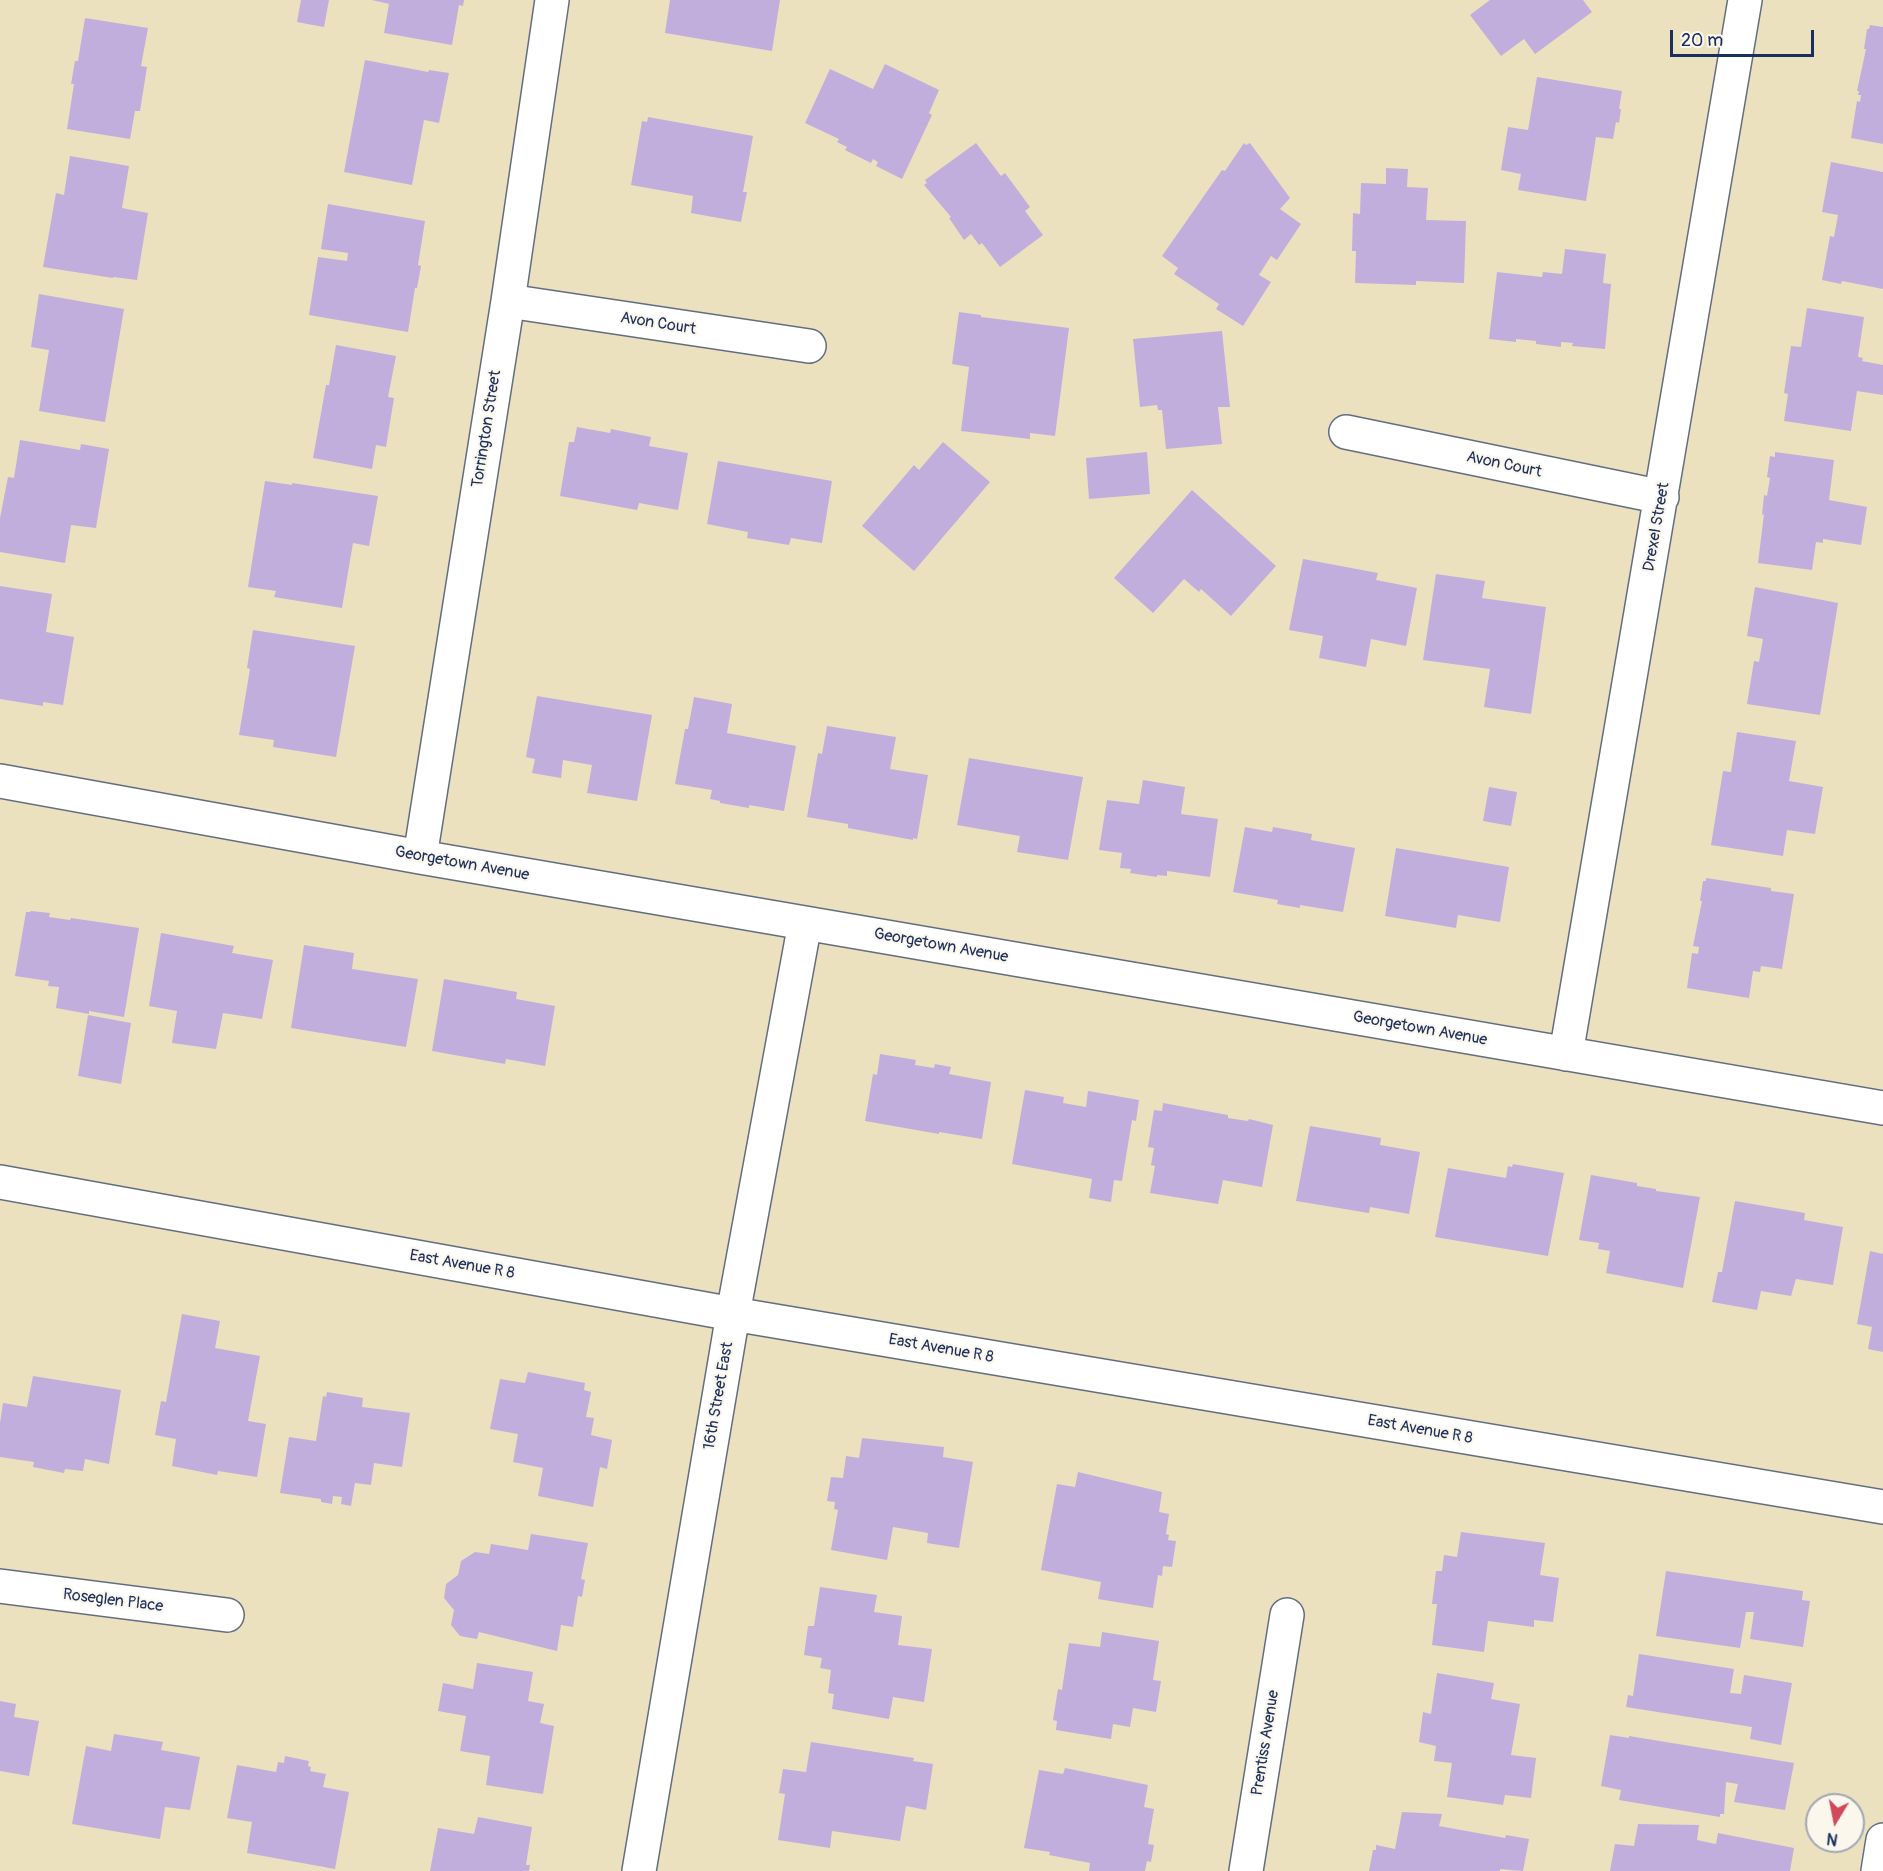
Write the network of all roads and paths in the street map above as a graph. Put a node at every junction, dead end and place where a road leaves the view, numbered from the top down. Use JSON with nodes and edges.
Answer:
{"nodes":[{"id":1,"x":552,"y":0,"type":"edge"},
{"id":2,"x":1745,"y":0,"type":"edge"},
{"id":3,"x":508,"y":301,"type":"junction"},
{"id":4,"x":809,"y":346,"type":"dead end"},
{"id":5,"x":1346,"y":432,"type":"dead end"},
{"id":6,"x":1662,"y":497,"type":"junction"},
{"id":7,"x":0,"y":782,"type":"edge"},
{"id":8,"x":420,"y":857,"type":"junction"},
{"id":9,"x":805,"y":923,"type":"junction"},
{"id":10,"x":1566,"y":1054,"type":"junction"},
{"id":11,"x":1883,"y":1108,"type":"edge"},
{"id":12,"x":0,"y":1182,"type":"edge"},
{"id":13,"x":733,"y":1314,"type":"junction"},
{"id":14,"x":1883,"y":1507,"type":"edge"},
{"id":15,"x":0,"y":1586,"type":"edge"},
{"id":16,"x":227,"y":1615,"type":"dead end"},
{"id":17,"x":1287,"y":1615,"type":"dead end"},
{"id":18,"x":1883,"y":1840,"type":"edge"},
{"id":19,"x":639,"y":1871,"type":"edge"},
{"id":20,"x":1246,"y":1871,"type":"edge"},
{"id":21,"x":1878,"y":1871,"type":"edge"}],
"edges":[{"from":1,"to":3,"type":"street","name":"Torrington Street"},
{"from":2,"to":6,"type":"street","name":"Drexel Street"},
{"from":3,"to":4,"type":"street","name":"Avon Court"},
{"from":3,"to":8,"type":"street","name":"Torrington Street"},
{"from":5,"to":6,"type":"street","name":"Avon Court"},
{"from":6,"to":10,"type":"street","name":"Drexel Street"},
{"from":7,"to":8,"type":"street","name":"Georgetown Avenue"},
{"from":8,"to":9,"type":"street","name":"Georgetown Avenue"},
{"from":9,"to":10,"type":"street","name":"Georgetown Avenue"},
{"from":9,"to":13,"type":"street","name":"16th Street East"},
{"from":10,"to":11,"type":"street","name":"Georgetown Avenue"},
{"from":12,"to":13,"type":"street","name":"East Avenue R 8"},
{"from":13,"to":14,"type":"street","name":"East Avenue R 8"},
{"from":13,"to":19,"type":"street","name":"16th Street East"},
{"from":15,"to":16,"type":"street","name":"Roseglen Place"},
{"from":17,"to":20,"type":"street","name":"Prentiss Avenue"},
{"from":18,"to":21,"type":"street"}]}
